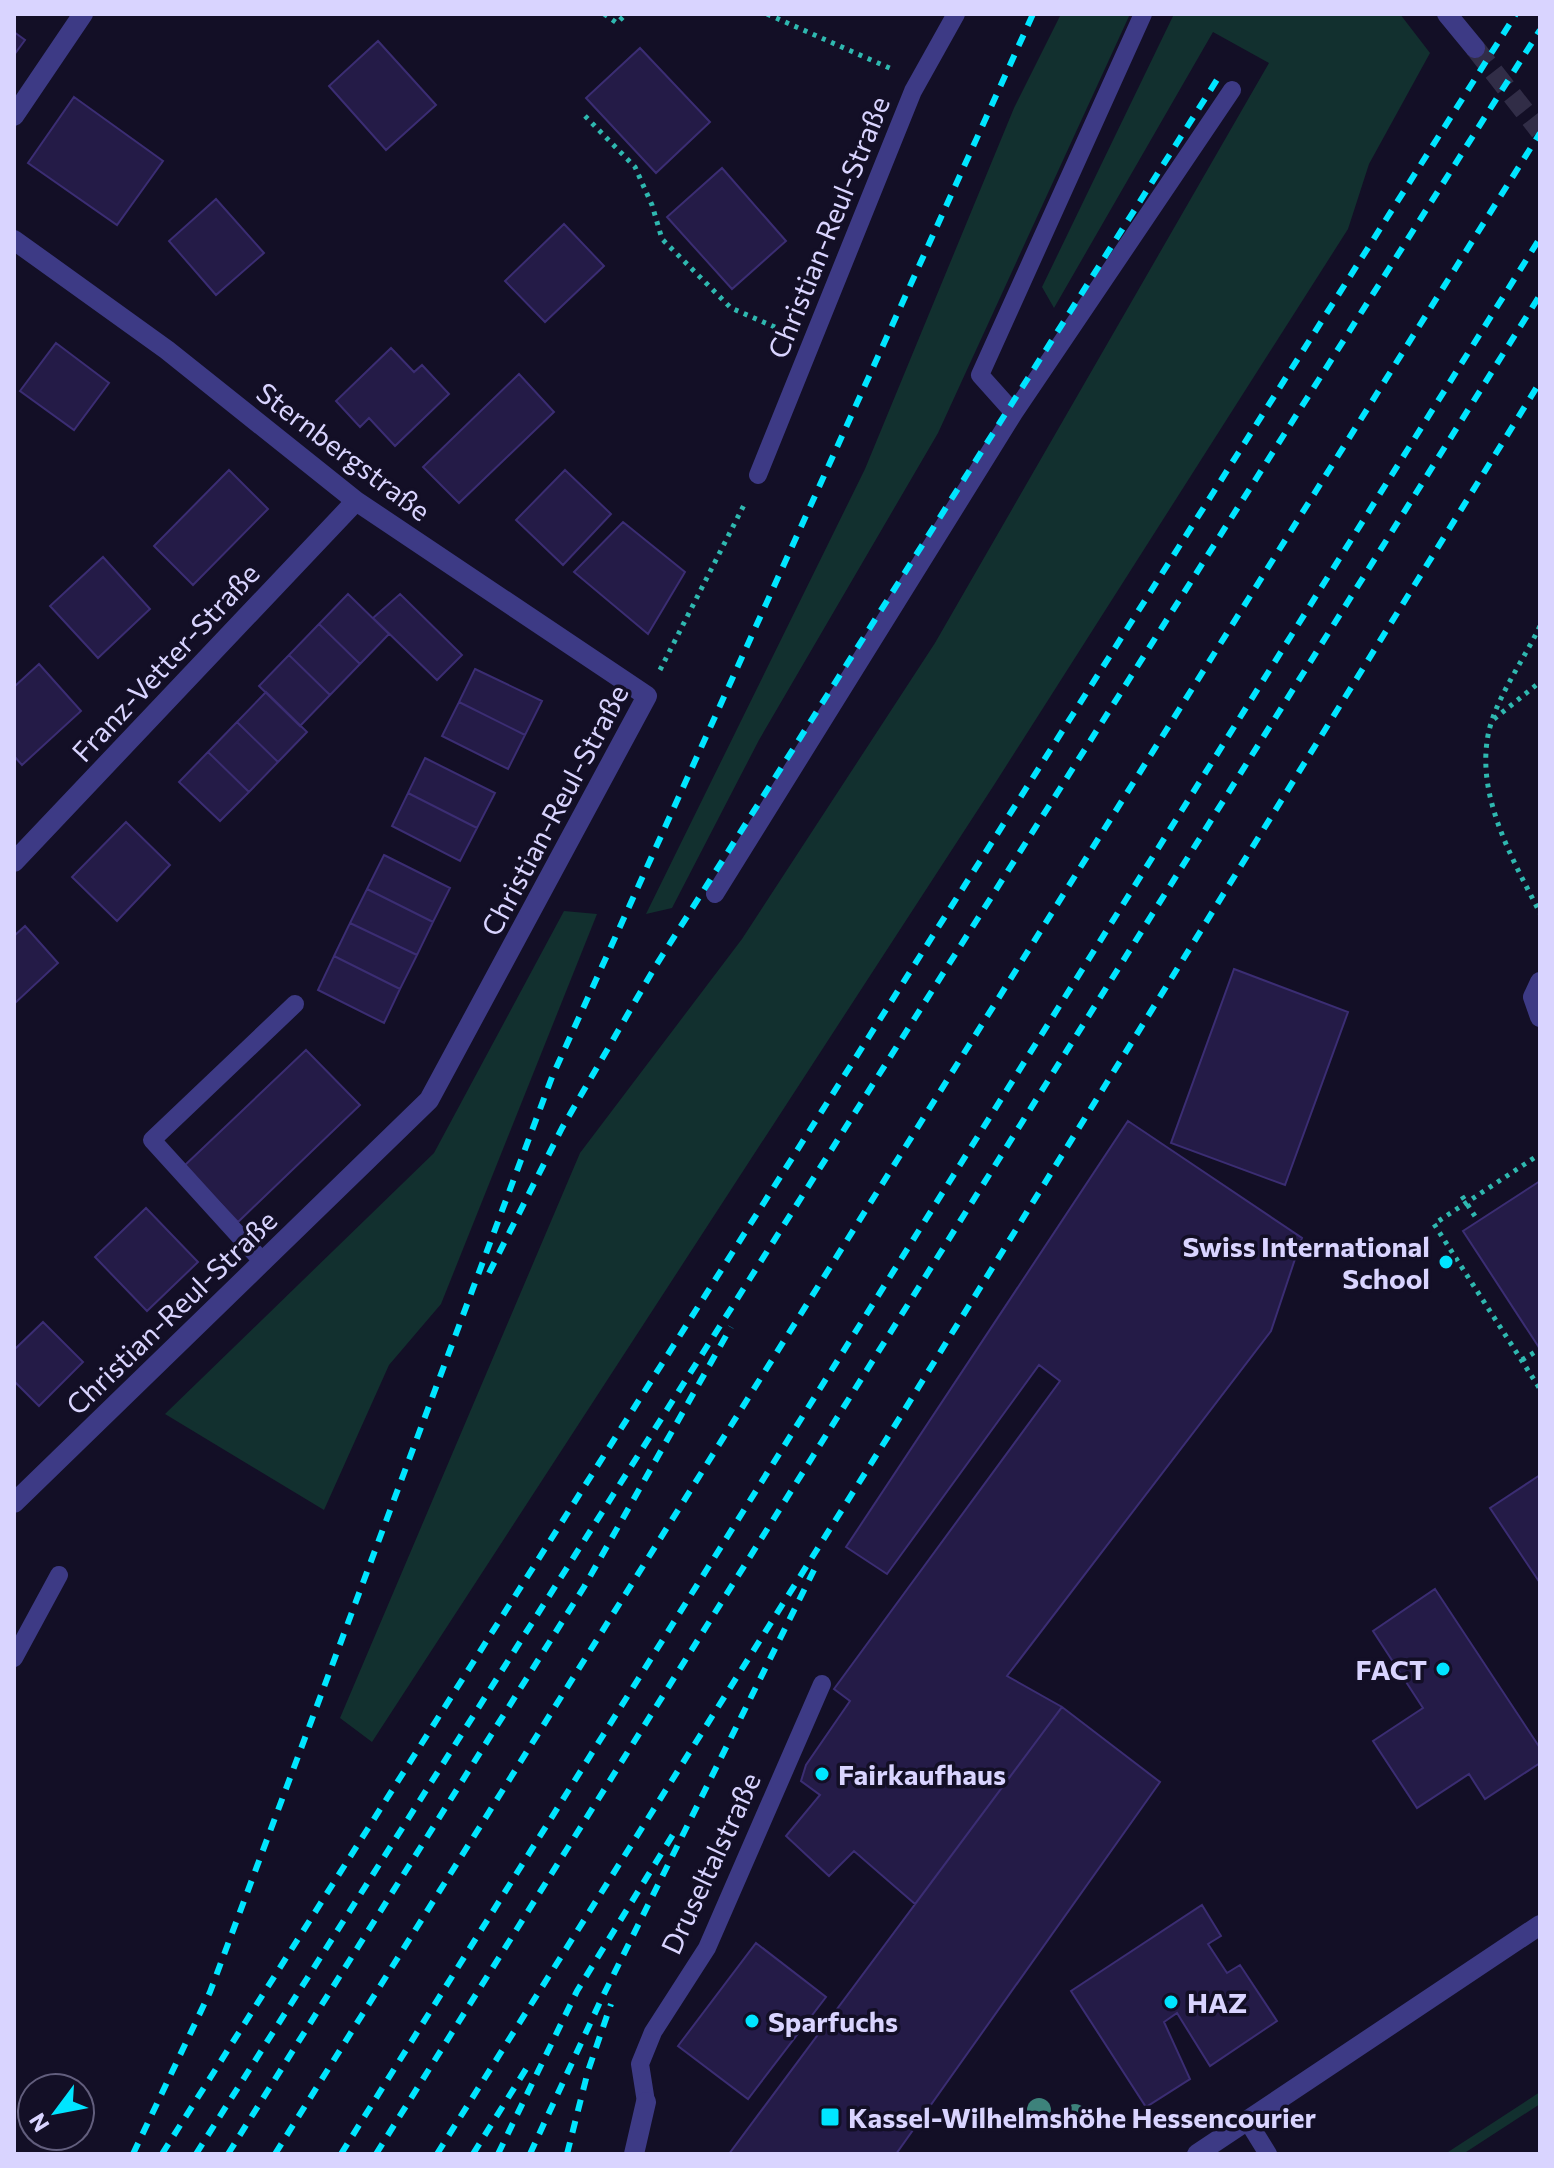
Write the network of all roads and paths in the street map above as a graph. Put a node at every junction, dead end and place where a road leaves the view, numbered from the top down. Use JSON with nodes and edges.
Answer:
{"nodes":[{"id":1,"x":83,"y":14,"type":"edge"},
{"id":2,"x":604,"y":14,"type":"edge"},
{"id":3,"x":626,"y":14,"type":"edge"},
{"id":4,"x":767,"y":14,"type":"edge"},
{"id":5,"x":956,"y":14,"type":"edge"},
{"id":6,"x":1143,"y":14,"type":"edge"},
{"id":7,"x":1447,"y":14,"type":"edge"},
{"id":8,"x":1475,"y":48,"type":"tunnel mouth"},
{"id":9,"x":918,"y":80,"type":"junction"},
{"id":10,"x":1232,"y":90,"type":"dead end"},
{"id":11,"x":14,"y":116,"type":"edge"},
{"id":12,"x":585,"y":116,"type":"dead end"},
{"id":13,"x":14,"y":240,"type":"edge"},
{"id":14,"x":810,"y":342,"type":"junction"},
{"id":15,"x":1014,"y":413,"type":"junction"},
{"id":16,"x":758,"y":475,"type":"joint"},
{"id":17,"x":356,"y":501,"type":"junction"},
{"id":18,"x":1540,"y":626,"type":"edge"},
{"id":19,"x":1540,"y":682,"type":"edge"},
{"id":20,"x":647,"y":696,"type":"junction"},
{"id":21,"x":1492,"y":722,"type":"junction"},
{"id":22,"x":14,"y":862,"type":"edge"},
{"id":23,"x":715,"y":894,"type":"dead end"},
{"id":24,"x":1540,"y":913,"type":"edge"},
{"id":25,"x":1540,"y":982,"type":"edge"},
{"id":26,"x":295,"y":1004,"type":"dead end"},
{"id":27,"x":1540,"y":1017,"type":"edge"},
{"id":28,"x":1534,"y":1158,"type":"dead end"},
{"id":29,"x":1464,"y":1199,"type":"junction"},
{"id":30,"x":1478,"y":1221,"type":"dead end"},
{"id":31,"x":263,"y":1262,"type":"junction"},
{"id":32,"x":1540,"y":1349,"type":"edge"},
{"id":33,"x":1522,"y":1360,"type":"junction"},
{"id":34,"x":1540,"y":1389,"type":"edge"},
{"id":35,"x":14,"y":1503,"type":"edge"},
{"id":36,"x":59,"y":1575,"type":"dead end"},
{"id":37,"x":14,"y":1658,"type":"edge"},
{"id":38,"x":822,"y":1684,"type":"dead end"},
{"id":39,"x":1540,"y":1925,"type":"edge"},
{"id":40,"x":646,"y":2102,"type":"joint"},
{"id":41,"x":1247,"y":2120,"type":"junction"},
{"id":42,"x":634,"y":2154,"type":"edge"},
{"id":43,"x":1197,"y":2154,"type":"edge"},
{"id":44,"x":1268,"y":2154,"type":"edge"}],
"edges":[{"from":1,"to":11,"type":"street"},
{"from":2,"to":3,"type":"path"},
{"from":4,"to":9,"type":"path"},
{"from":5,"to":9,"type":"lane","name":"Christian-Reul-Straße"},
{"from":6,"to":15,"type":"lane"},
{"from":7,"to":8,"type":"street"},
{"from":9,"to":14,"type":"lane","name":"Christian-Reul-Straße"},
{"from":10,"to":15,"type":"lane"},
{"from":12,"to":14,"type":"path"},
{"from":13,"to":17,"type":"street","name":"Sternbergstraße"},
{"from":14,"to":16,"type":"lane","name":"Christian-Reul-Straße"},
{"from":15,"to":23,"type":"lane"},
{"from":16,"to":20,"type":"path","name":"Christian-Reul-Straße"},
{"from":17,"to":20,"type":"street","name":"Sternbergstraße"},
{"from":17,"to":22,"type":"street","name":"Franz-Vetter-Straße"},
{"from":18,"to":21,"type":"path"},
{"from":19,"to":21,"type":"path"},
{"from":20,"to":31,"type":"street","name":"Christian-Reul-Straße"},
{"from":21,"to":24,"type":"path"},
{"from":25,"to":27,"type":"street"},
{"from":26,"to":31,"type":"lane"},
{"from":28,"to":29,"type":"path"},
{"from":29,"to":30,"type":"path"},
{"from":29,"to":33,"type":"path"},
{"from":31,"to":35,"type":"street","name":"Christian-Reul-Straße"},
{"from":32,"to":33,"type":"path"},
{"from":33,"to":34,"type":"path"},
{"from":36,"to":37,"type":"lane"},
{"from":38,"to":40,"type":"lane","name":"Druseltalstraße"},
{"from":39,"to":41,"type":"street"},
{"from":40,"to":42,"type":"street","name":"Druseltalstraße"},
{"from":41,"to":43,"type":"street"},
{"from":41,"to":44,"type":"lane"}]}
